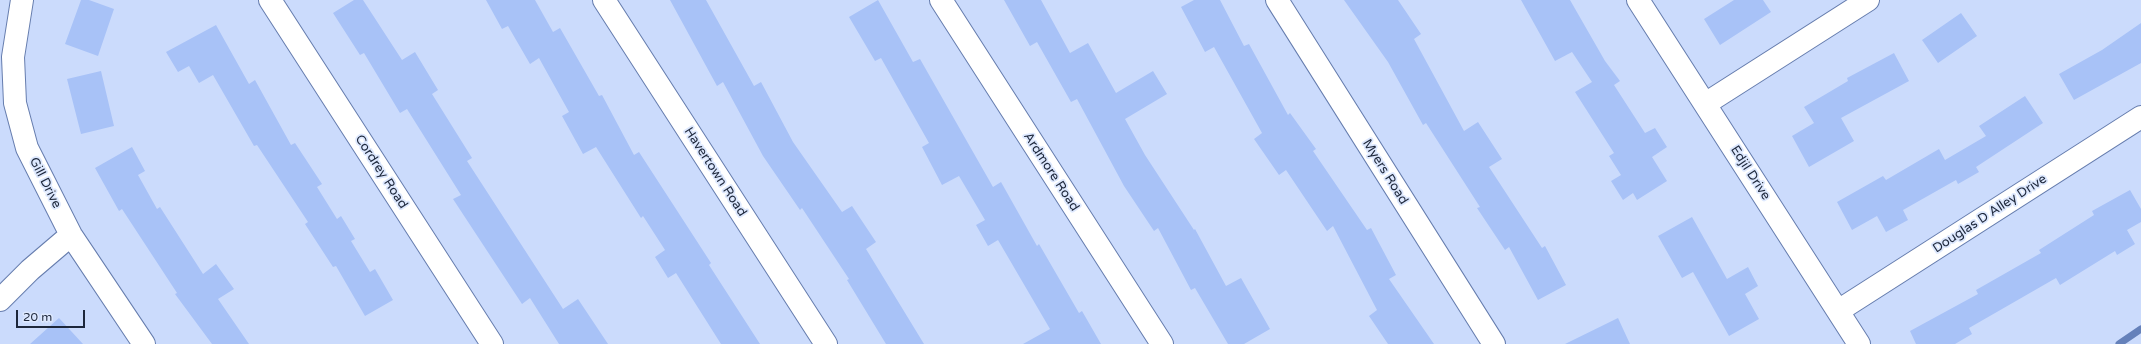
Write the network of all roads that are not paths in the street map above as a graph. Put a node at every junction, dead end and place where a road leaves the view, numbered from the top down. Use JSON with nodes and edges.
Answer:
{"nodes":[{"id":1,"x":22,"y":0,"type":"edge"},
{"id":2,"x":270,"y":0,"type":"edge"},
{"id":3,"x":604,"y":0,"type":"edge"},
{"id":4,"x":941,"y":0,"type":"edge"},
{"id":5,"x":1277,"y":0,"type":"edge"},
{"id":6,"x":1868,"y":0,"type":"edge"},
{"id":7,"x":1639,"y":1,"type":"edge"},
{"id":8,"x":1705,"y":104,"type":"junction"},
{"id":9,"x":2141,"y":117,"type":"edge"},
{"id":10,"x":71,"y":235,"type":"junction"},
{"id":11,"x":0,"y":300,"type":"edge"},
{"id":12,"x":1838,"y":311,"type":"junction"},
{"id":13,"x":144,"y":344,"type":"edge"},
{"id":14,"x":492,"y":344,"type":"edge"},
{"id":15,"x":826,"y":344,"type":"edge"},
{"id":16,"x":1162,"y":344,"type":"edge"},
{"id":17,"x":1494,"y":344,"type":"edge"},
{"id":18,"x":1859,"y":344,"type":"edge"}],
"edges":[{"from":1,"to":10,"type":"street","name":"Gill Drive"},
{"from":2,"to":14,"type":"street","name":"Cordrey Road"},
{"from":3,"to":15,"type":"street","name":"Havertown Road"},
{"from":4,"to":16,"type":"street","name":"Ardmore Road"},
{"from":5,"to":17,"type":"street","name":"Myers Road"},
{"from":6,"to":8,"type":"street"},
{"from":7,"to":8,"type":"street","name":"Edjil Drive"},
{"from":8,"to":12,"type":"street","name":"Edjil Drive"},
{"from":9,"to":12,"type":"street","name":"Douglas D Alley Drive"},
{"from":10,"to":11,"type":"street"},
{"from":10,"to":13,"type":"street","name":"Gill Drive"},
{"from":12,"to":18,"type":"street","name":"Edjil Drive"}]}
